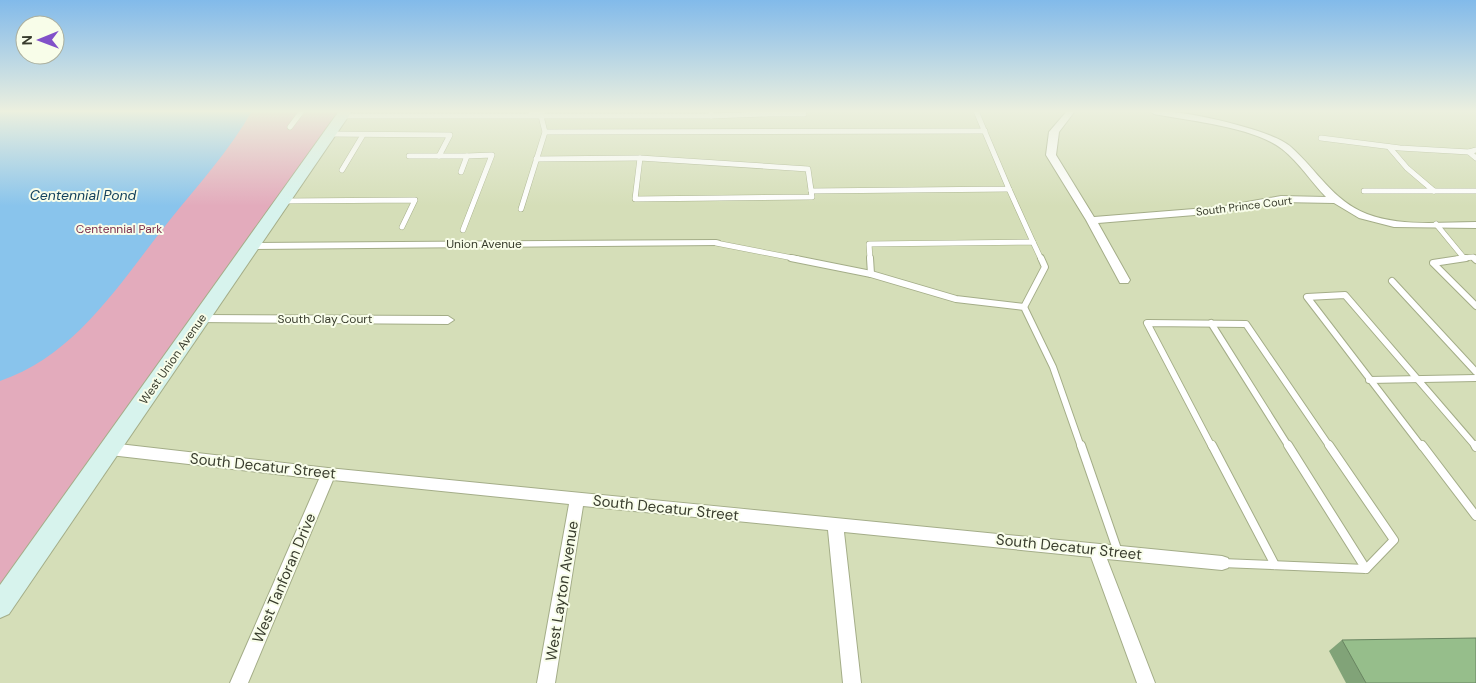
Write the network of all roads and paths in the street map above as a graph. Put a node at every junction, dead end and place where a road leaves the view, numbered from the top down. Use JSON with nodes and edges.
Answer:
{"nodes":[{"id":1,"x":323,"y":143,"type":"edge"},
{"id":2,"x":358,"y":143,"type":"edge"},
{"id":3,"x":446,"y":143,"type":"edge"},
{"id":4,"x":541,"y":143,"type":"edge"},
{"id":5,"x":990,"y":143,"type":"edge"},
{"id":6,"x":1053,"y":143,"type":"edge"},
{"id":7,"x":1278,"y":143,"type":"edge"},
{"id":8,"x":1358,"y":143,"type":"edge"},
{"id":9,"x":1389,"y":147,"type":"junction"},
{"id":10,"x":1476,"y":150,"type":"edge"},
{"id":11,"x":1469,"y":152,"type":"junction"},
{"id":12,"x":409,"y":156,"type":"dead end"},
{"id":13,"x":439,"y":156,"type":"junction"},
{"id":14,"x":468,"y":156,"type":"junction"},
{"id":15,"x":640,"y":158,"type":"junction"},
{"id":16,"x":1476,"y":158,"type":"edge"},
{"id":17,"x":536,"y":159,"type":"junction"},
{"id":18,"x":342,"y":170,"type":"dead end"},
{"id":19,"x":461,"y":172,"type":"dead end"},
{"id":20,"x":1009,"y":189,"type":"junction"},
{"id":21,"x":812,"y":191,"type":"junction"},
{"id":22,"x":1364,"y":191,"type":"dead end"},
{"id":23,"x":1434,"y":191,"type":"junction"},
{"id":24,"x":1476,"y":191,"type":"edge"},
{"id":25,"x":1336,"y":200,"type":"junction"},
{"id":26,"x":283,"y":201,"type":"junction"},
{"id":27,"x":521,"y":209,"type":"dead end"},
{"id":28,"x":1091,"y":220,"type":"junction"},
{"id":29,"x":1436,"y":224,"type":"junction"},
{"id":30,"x":1476,"y":226,"type":"edge"},
{"id":31,"x":402,"y":227,"type":"dead end"},
{"id":32,"x":463,"y":230,"type":"dead end"},
{"id":33,"x":1033,"y":242,"type":"junction"},
{"id":34,"x":716,"y":243,"type":"joint"},
{"id":35,"x":252,"y":246,"type":"junction"},
{"id":36,"x":1464,"y":258,"type":"junction"},
{"id":37,"x":1476,"y":260,"type":"edge"},
{"id":38,"x":871,"y":274,"type":"junction"},
{"id":39,"x":1124,"y":280,"type":"dead end"},
{"id":40,"x":1392,"y":281,"type":"dead end"},
{"id":41,"x":1476,"y":306,"type":"edge"},
{"id":42,"x":1024,"y":307,"type":"junction"},
{"id":43,"x":202,"y":319,"type":"junction"},
{"id":44,"x":448,"y":320,"type":"dead end"},
{"id":45,"x":1211,"y":323,"type":"junction"},
{"id":46,"x":1476,"y":372,"type":"edge"},
{"id":47,"x":1476,"y":378,"type":"edge"},
{"id":48,"x":1418,"y":379,"type":"junction"},
{"id":49,"x":1369,"y":380,"type":"junction"},
{"id":50,"x":1476,"y":447,"type":"edge"},
{"id":51,"x":110,"y":449,"type":"junction"},
{"id":52,"x":328,"y":474,"type":"junction"},
{"id":53,"x":577,"y":499,"type":"junction"},
{"id":54,"x":1476,"y":516,"type":"edge"},
{"id":55,"x":835,"y":525,"type":"junction"},
{"id":56,"x":1096,"y":550,"type":"junction"},
{"id":57,"x":1118,"y":552,"type":"junction"},
{"id":58,"x":1222,"y":564,"type":"joint"},
{"id":59,"x":1275,"y":565,"type":"junction"},
{"id":60,"x":1366,"y":569,"type":"junction"},
{"id":61,"x":0,"y":605,"type":"edge"},
{"id":62,"x":239,"y":683,"type":"edge"},
{"id":63,"x":546,"y":683,"type":"edge"},
{"id":64,"x":852,"y":683,"type":"edge"},
{"id":65,"x":1146,"y":683,"type":"edge"}],
"edges":[{"from":1,"to":26,"type":"street","name":"West Union Avenue"},
{"from":2,"to":18,"type":"lane"},
{"from":3,"to":13,"type":"lane"},
{"from":4,"to":17,"type":"lane"},
{"from":5,"to":20,"type":"lane"},
{"from":6,"to":28,"type":"street"},
{"from":7,"to":25,"type":"street"},
{"from":8,"to":9,"type":"lane"},
{"from":9,"to":11,"type":"lane"},
{"from":9,"to":23,"type":"lane"},
{"from":10,"to":11,"type":"lane"},
{"from":11,"to":16,"type":"lane"},
{"from":12,"to":13,"type":"lane"},
{"from":13,"to":14,"type":"lane"},
{"from":14,"to":19,"type":"lane"},
{"from":14,"to":32,"type":"lane"},
{"from":15,"to":17,"type":"lane"},
{"from":15,"to":21,"type":"lane"},
{"from":15,"to":21,"type":"lane"},
{"from":17,"to":27,"type":"lane"},
{"from":20,"to":21,"type":"lane"},
{"from":20,"to":33,"type":"lane"},
{"from":22,"to":23,"type":"lane"},
{"from":23,"to":24,"type":"lane"},
{"from":25,"to":28,"type":"street","name":"South Prince Court"},
{"from":25,"to":29,"type":"street"},
{"from":26,"to":31,"type":"lane"},
{"from":26,"to":35,"type":"street","name":"West Union Avenue"},
{"from":28,"to":39,"type":"street"},
{"from":29,"to":30,"type":"street"},
{"from":29,"to":36,"type":"lane"},
{"from":33,"to":38,"type":"lane"},
{"from":33,"to":42,"type":"lane"},
{"from":34,"to":35,"type":"street","name":"Union Avenue"},
{"from":34,"to":38,"type":"lane"},
{"from":35,"to":43,"type":"street","name":"West Union Avenue"},
{"from":36,"to":37,"type":"lane"},
{"from":36,"to":41,"type":"lane"},
{"from":38,"to":42,"type":"lane"},
{"from":40,"to":46,"type":"lane"},
{"from":42,"to":57,"type":"lane"},
{"from":43,"to":44,"type":"street","name":"South Clay Court"},
{"from":43,"to":51,"type":"street","name":"West Union Avenue"},
{"from":45,"to":59,"type":"lane"},
{"from":45,"to":60,"type":"lane"},
{"from":45,"to":60,"type":"lane"},
{"from":47,"to":48,"type":"lane"},
{"from":48,"to":49,"type":"lane"},
{"from":48,"to":49,"type":"lane"},
{"from":48,"to":50,"type":"lane"},
{"from":49,"to":54,"type":"lane"},
{"from":51,"to":52,"type":"street","name":"South Decatur Street"},
{"from":51,"to":61,"type":"street","name":"West Union Avenue"},
{"from":52,"to":53,"type":"street","name":"South Decatur Street"},
{"from":52,"to":62,"type":"street","name":"West Tanforan Drive"},
{"from":53,"to":55,"type":"street","name":"South Decatur Street"},
{"from":53,"to":63,"type":"street","name":"West Layton Avenue"},
{"from":55,"to":56,"type":"street","name":"South Decatur Street"},
{"from":55,"to":64,"type":"street"},
{"from":56,"to":57,"type":"street","name":"South Decatur Street"},
{"from":56,"to":65,"type":"street"},
{"from":57,"to":58,"type":"street","name":"South Decatur Street"},
{"from":58,"to":59,"type":"lane"},
{"from":59,"to":60,"type":"lane"}]}
